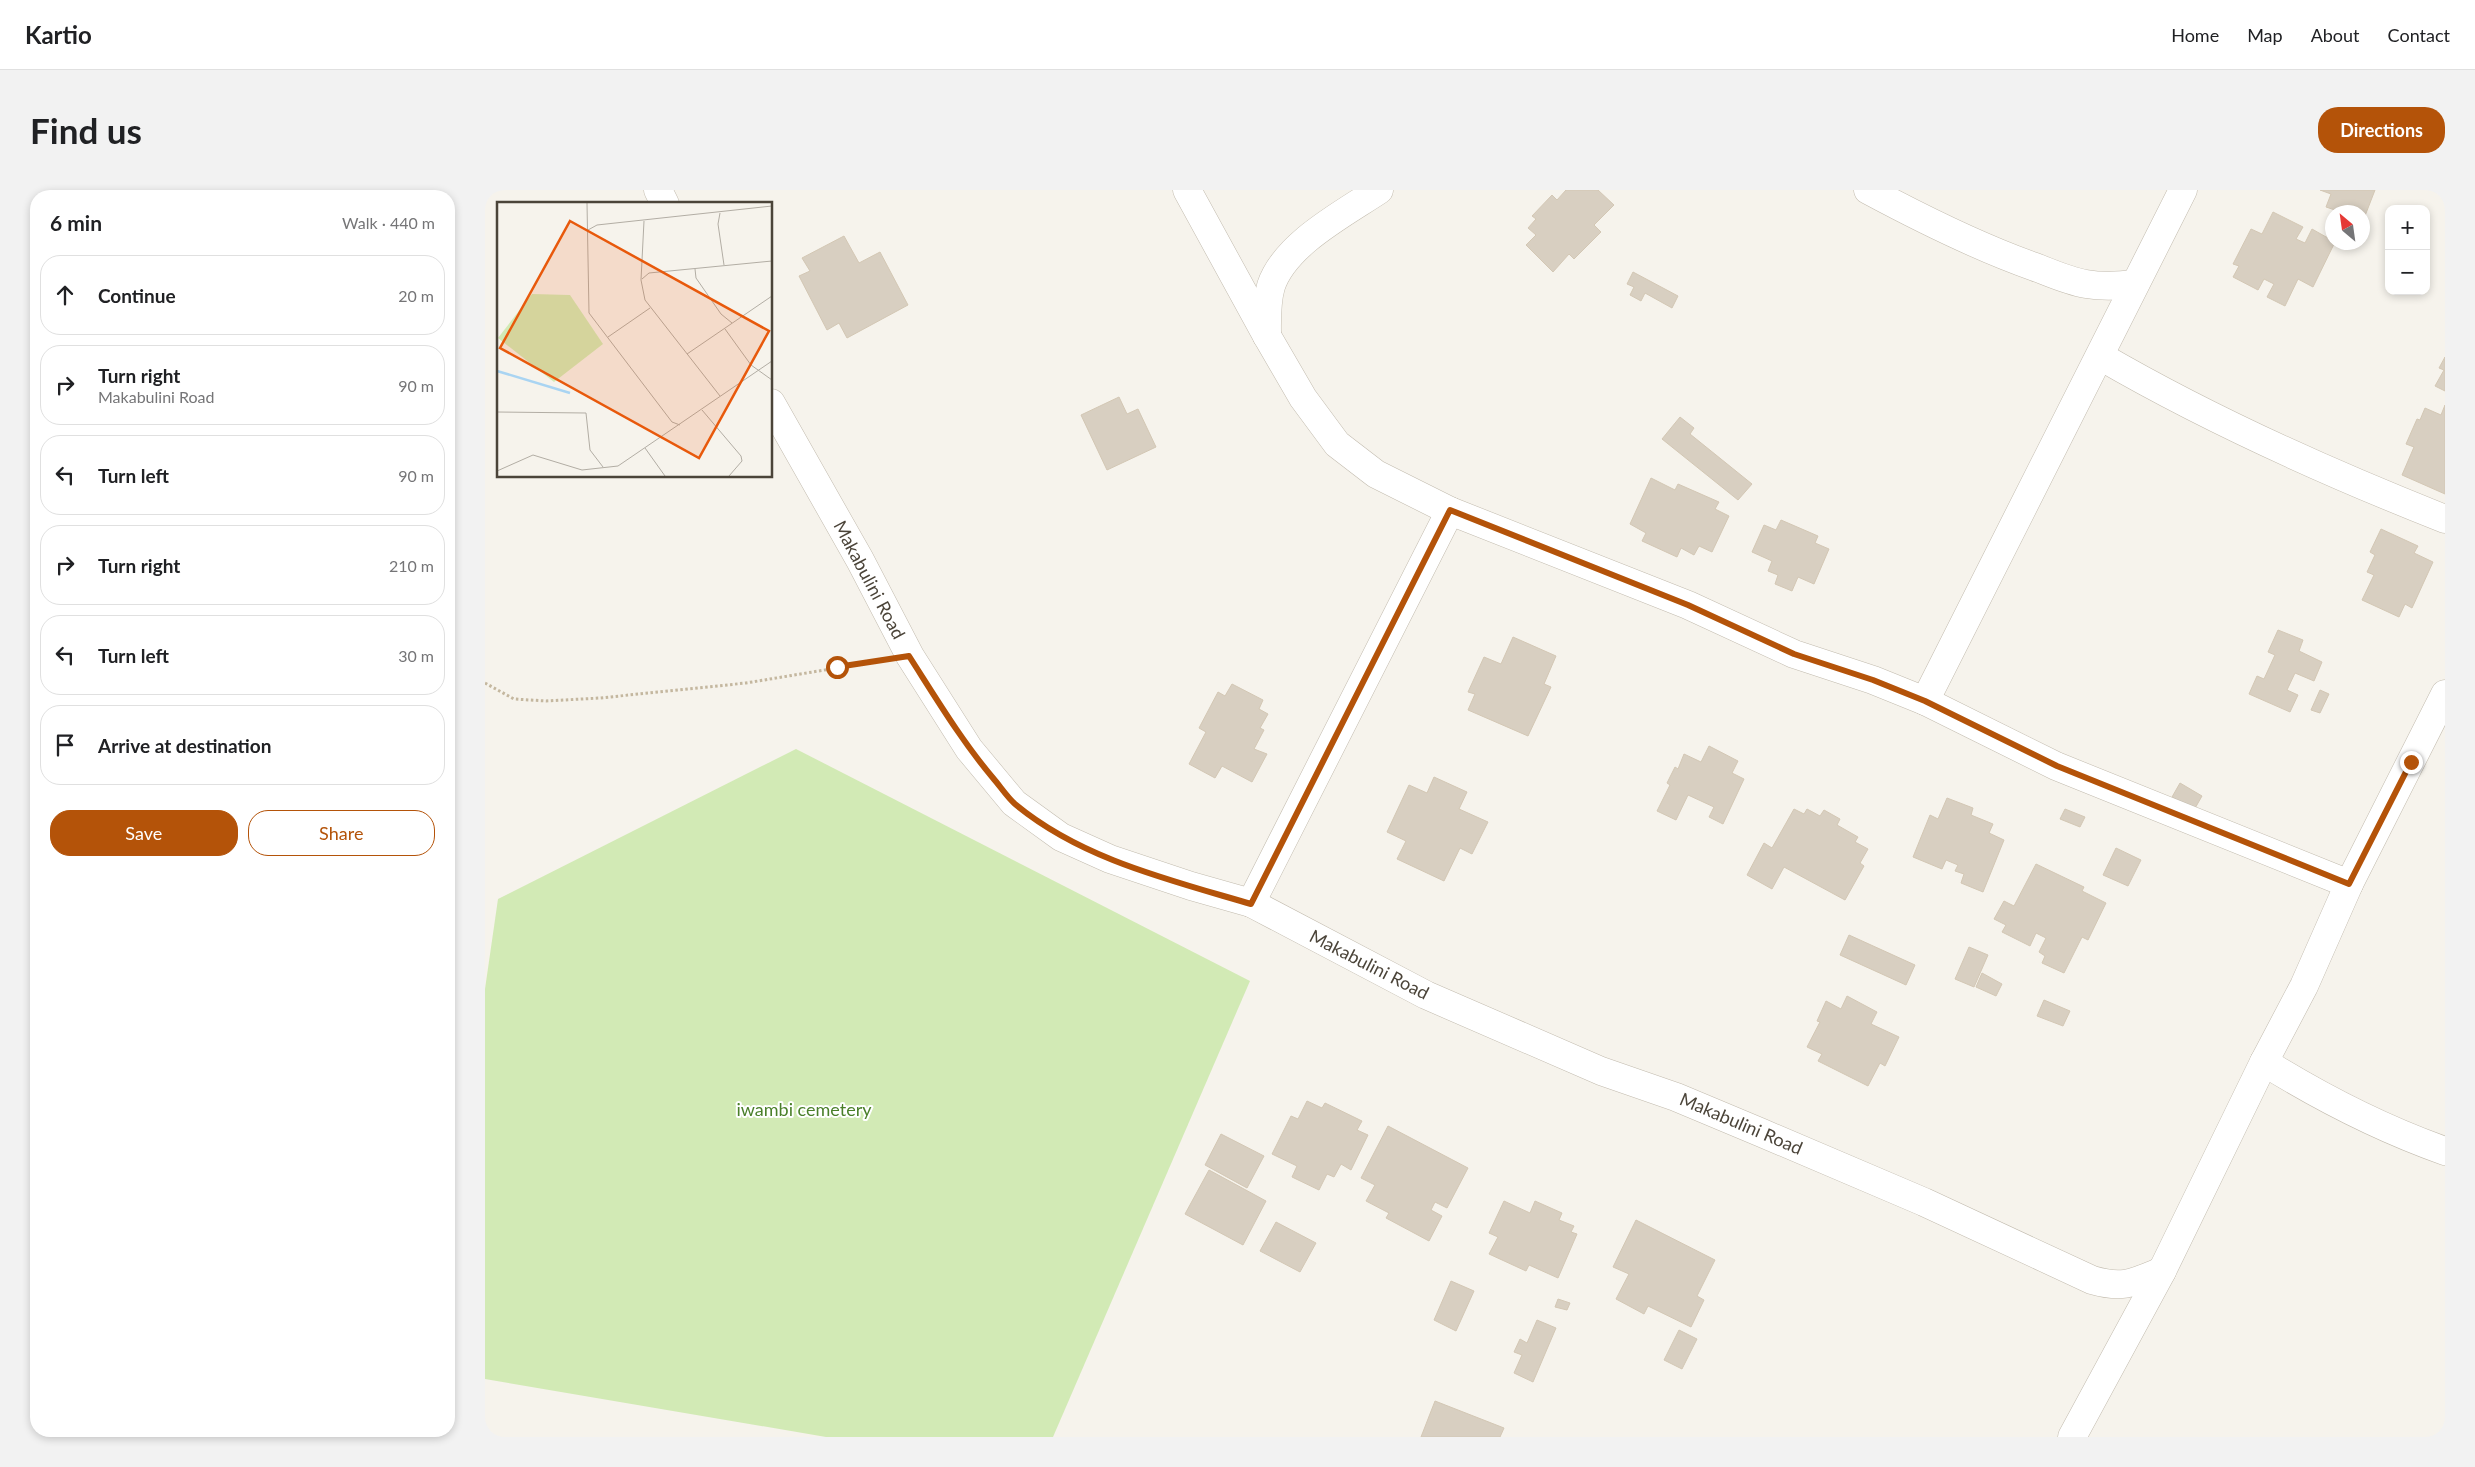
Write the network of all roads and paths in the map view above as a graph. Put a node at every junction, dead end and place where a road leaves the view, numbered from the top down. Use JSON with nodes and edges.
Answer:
{"nodes":[{"id":1,"x":658,"y":190,"type":"edge"},
{"id":2,"x":1187,"y":190,"type":"edge"},
{"id":3,"x":1379,"y":190,"type":"edge"},
{"id":4,"x":1868,"y":190,"type":"edge"},
{"id":5,"x":2183,"y":190,"type":"edge"},
{"id":6,"x":664,"y":202,"type":"edge"},
{"id":7,"x":2135,"y":284,"type":"junction"},
{"id":8,"x":1267,"y":336,"type":"junction"},
{"id":9,"x":2100,"y":356,"type":"junction"},
{"id":10,"x":773,"y":407,"type":"edge"},
{"id":11,"x":1450,"y":510,"type":"junction"},
{"id":12,"x":2445,"y":518,"type":"edge"},
{"id":13,"x":909,"y":656,"type":"junction"},
{"id":14,"x":485,"y":683,"type":"edge"},
{"id":15,"x":2445,"y":694,"type":"edge"},
{"id":16,"x":1925,"y":701,"type":"junction"},
{"id":17,"x":2349,"y":884,"type":"junction"},
{"id":18,"x":1251,"y":904,"type":"junction"},
{"id":19,"x":2264,"y":1062,"type":"junction"},
{"id":20,"x":2445,"y":1151,"type":"edge"},
{"id":21,"x":2162,"y":1271,"type":"junction"},
{"id":22,"x":2072,"y":1437,"type":"edge"}],
"edges":[{"from":1,"to":6,"type":"street"},
{"from":2,"to":8,"type":"street"},
{"from":3,"to":8,"type":"street"},
{"from":4,"to":7,"type":"street"},
{"from":5,"to":7,"type":"street"},
{"from":7,"to":9,"type":"street"},
{"from":8,"to":11,"type":"street"},
{"from":9,"to":12,"type":"street"},
{"from":9,"to":16,"type":"street"},
{"from":10,"to":13,"type":"street","name":"Makabulini Road"},
{"from":11,"to":16,"type":"street"},
{"from":11,"to":18,"type":"street"},
{"from":13,"to":14,"type":"path"},
{"from":13,"to":18,"type":"street","name":"Makabulini Road"},
{"from":15,"to":17,"type":"street"},
{"from":16,"to":17,"type":"street"},
{"from":17,"to":19,"type":"street"},
{"from":18,"to":21,"type":"street","name":"Makabulini Road"},
{"from":19,"to":20,"type":"street"},
{"from":19,"to":21,"type":"street"},
{"from":21,"to":22,"type":"street"}]}
